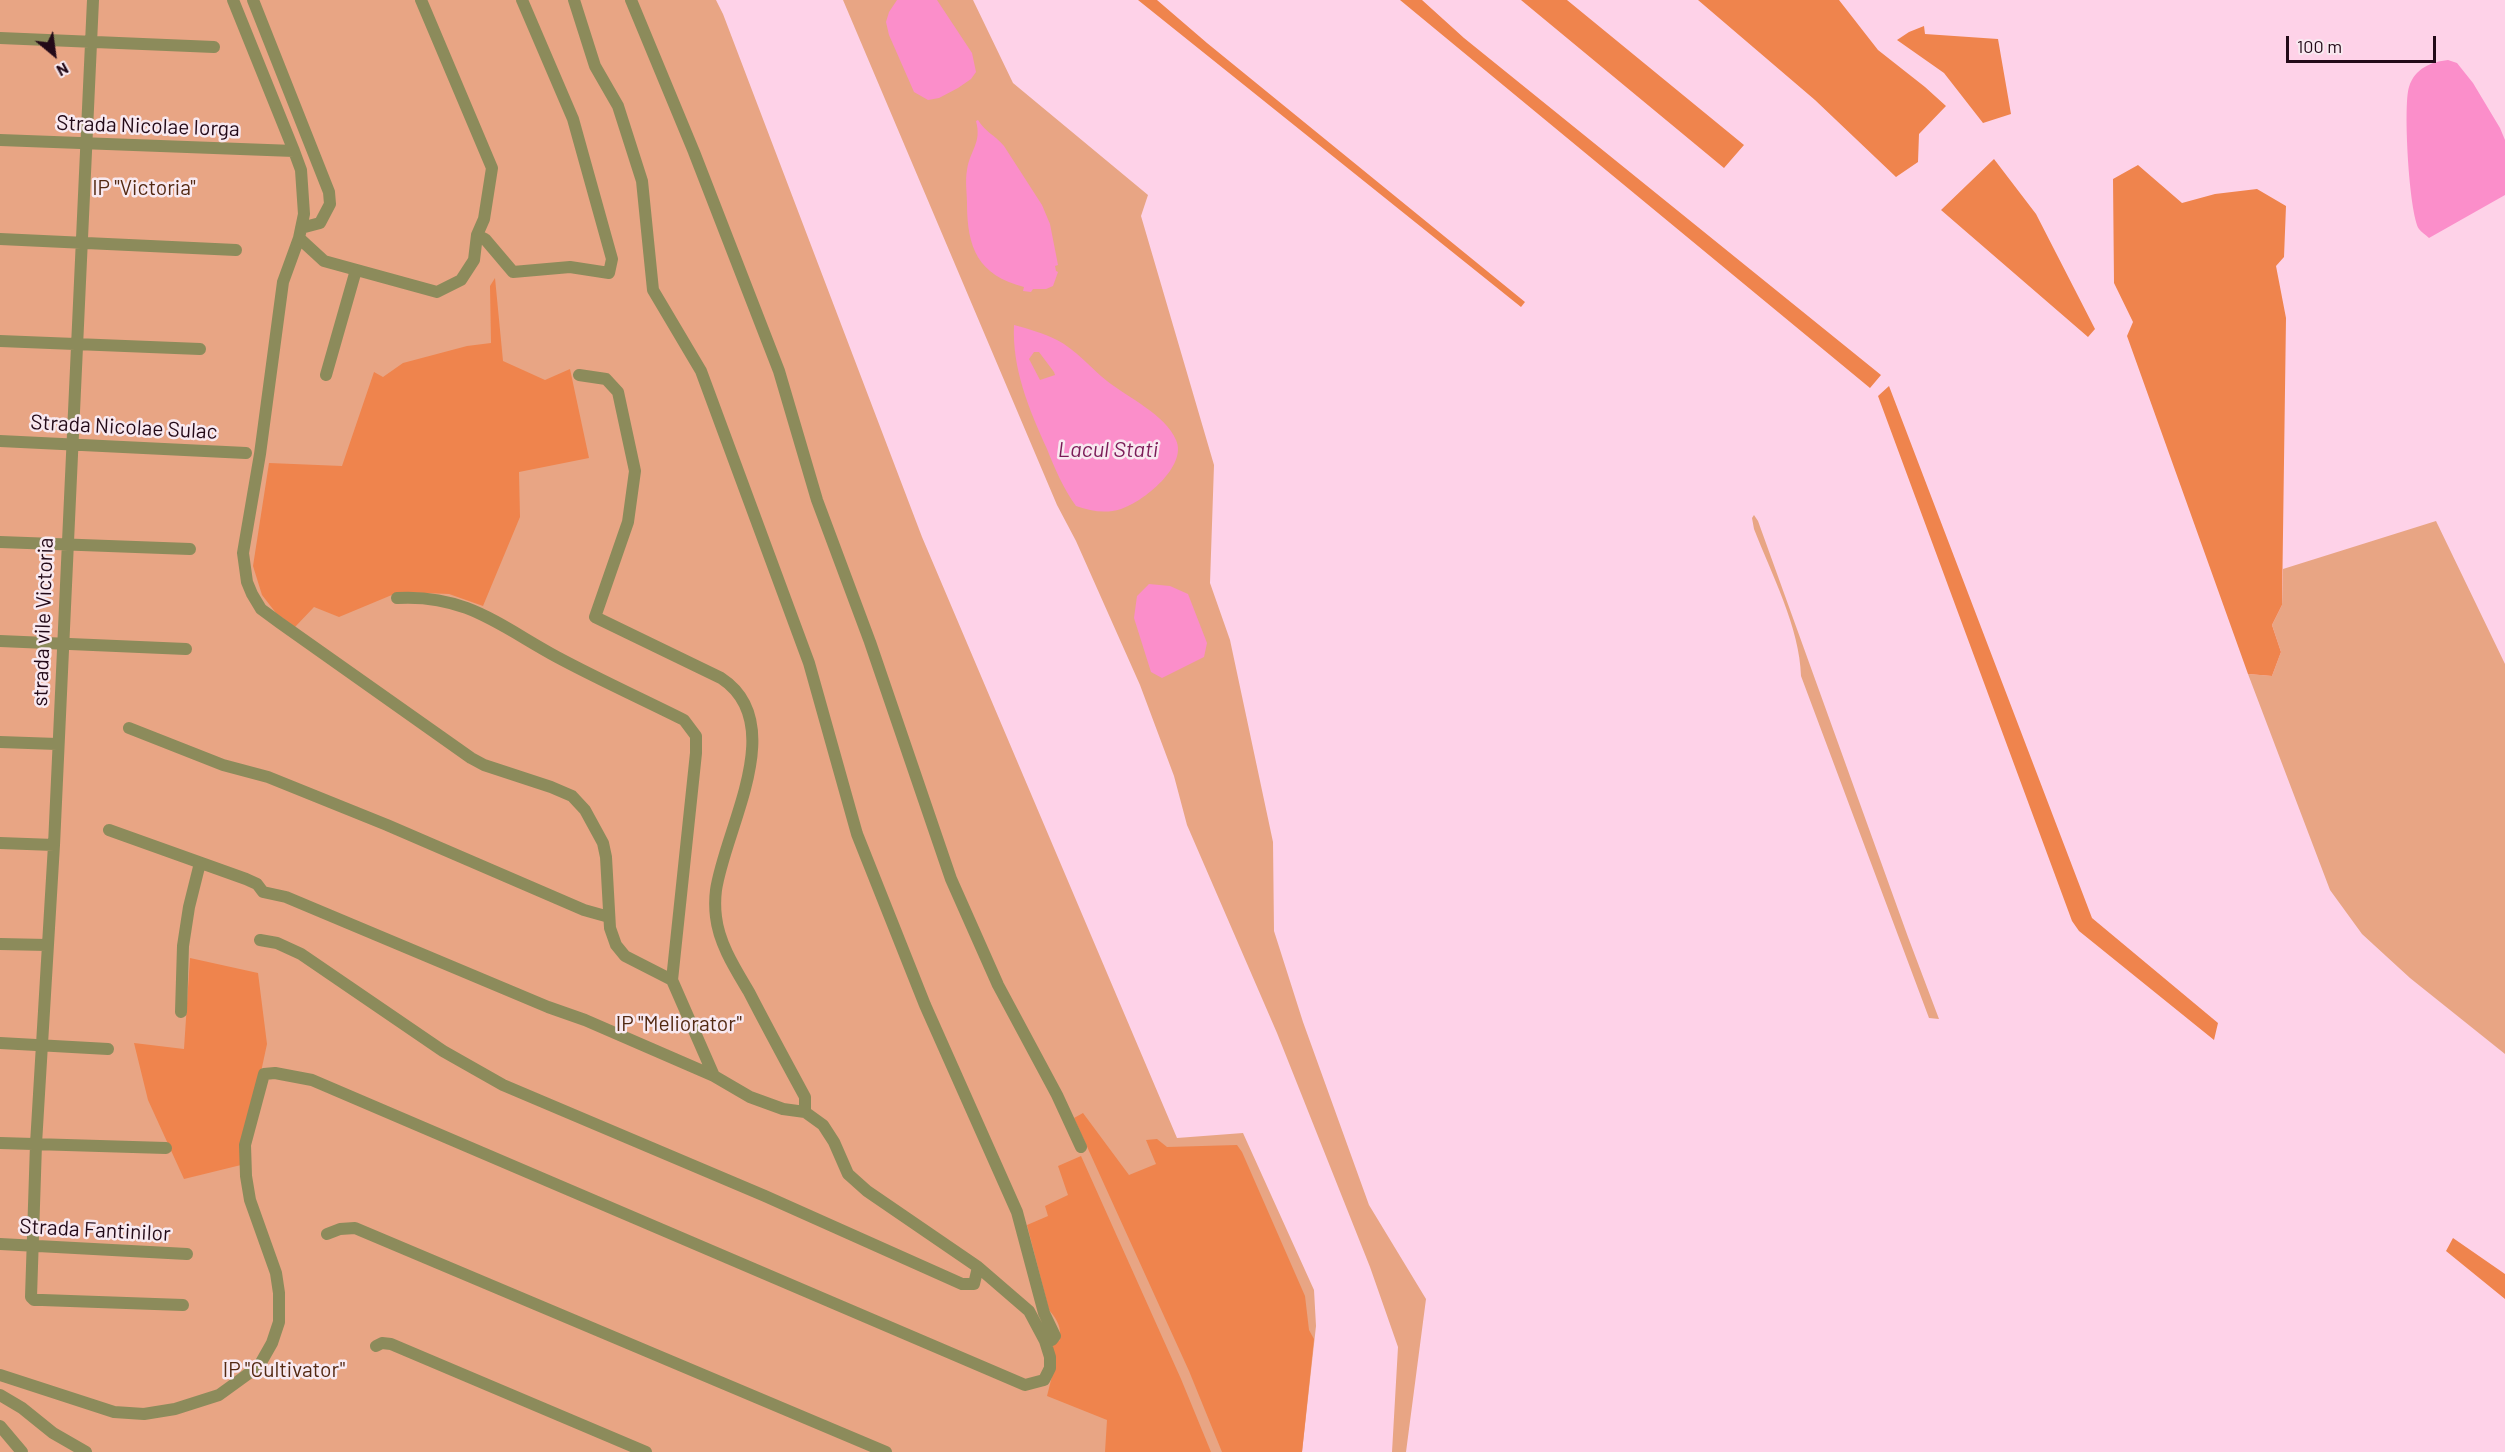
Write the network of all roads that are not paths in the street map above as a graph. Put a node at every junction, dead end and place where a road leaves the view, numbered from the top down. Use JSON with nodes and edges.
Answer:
{"nodes":[{"id":1,"x":93,"y":0,"type":"edge"},
{"id":2,"x":233,"y":0,"type":"edge"},
{"id":3,"x":253,"y":0,"type":"edge"},
{"id":4,"x":421,"y":0,"type":"edge"},
{"id":5,"x":522,"y":0,"type":"edge"},
{"id":6,"x":574,"y":0,"type":"edge"},
{"id":7,"x":631,"y":0,"type":"edge"},
{"id":8,"x":0,"y":38,"type":"edge"},
{"id":9,"x":91,"y":43,"type":"junction"},
{"id":10,"x":214,"y":47,"type":"dead end"},
{"id":11,"x":0,"y":140,"type":"edge"},
{"id":12,"x":88,"y":144,"type":"junction"},
{"id":13,"x":294,"y":151,"type":"junction"},
{"id":14,"x":300,"y":233,"type":"junction"},
{"id":15,"x":477,"y":235,"type":"junction"},
{"id":16,"x":0,"y":239,"type":"edge"},
{"id":17,"x":81,"y":242,"type":"junction"},
{"id":18,"x":236,"y":250,"type":"dead end"},
{"id":19,"x":356,"y":270,"type":"junction"},
{"id":20,"x":0,"y":341,"type":"edge"},
{"id":21,"x":77,"y":344,"type":"junction"},
{"id":22,"x":200,"y":349,"type":"dead end"},
{"id":23,"x":326,"y":375,"type":"dead end"},
{"id":24,"x":579,"y":375,"type":"dead end"},
{"id":25,"x":0,"y":441,"type":"edge"},
{"id":26,"x":71,"y":443,"type":"junction"},
{"id":27,"x":246,"y":453,"type":"dead end"},
{"id":28,"x":0,"y":542,"type":"edge"},
{"id":29,"x":66,"y":545,"type":"junction"},
{"id":30,"x":190,"y":549,"type":"dead end"},
{"id":31,"x":397,"y":598,"type":"dead end"},
{"id":32,"x":0,"y":641,"type":"edge"},
{"id":33,"x":62,"y":643,"type":"junction"},
{"id":34,"x":186,"y":649,"type":"dead end"},
{"id":35,"x":129,"y":728,"type":"dead end"},
{"id":36,"x":0,"y":742,"type":"edge"},
{"id":37,"x":57,"y":744,"type":"junction"},
{"id":38,"x":109,"y":830,"type":"dead end"},
{"id":39,"x":0,"y":843,"type":"edge"},
{"id":40,"x":54,"y":845,"type":"junction"},
{"id":41,"x":200,"y":862,"type":"junction"},
{"id":42,"x":609,"y":917,"type":"junction"},
{"id":43,"x":260,"y":940,"type":"dead end"},
{"id":44,"x":0,"y":944,"type":"edge"},
{"id":45,"x":48,"y":945,"type":"junction"},
{"id":46,"x":672,"y":980,"type":"junction"},
{"id":47,"x":181,"y":1012,"type":"dead end"},
{"id":48,"x":0,"y":1043,"type":"edge"},
{"id":49,"x":42,"y":1045,"type":"junction"},
{"id":50,"x":108,"y":1049,"type":"dead end"},
{"id":51,"x":714,"y":1076,"type":"junction"},
{"id":52,"x":805,"y":1112,"type":"junction"},
{"id":53,"x":0,"y":1143,"type":"edge"},
{"id":54,"x":36,"y":1144,"type":"junction"},
{"id":55,"x":1081,"y":1147,"type":"dead end"},
{"id":56,"x":166,"y":1148,"type":"dead end"},
{"id":57,"x":327,"y":1234,"type":"dead end"},
{"id":58,"x":0,"y":1244,"type":"edge"},
{"id":59,"x":34,"y":1246,"type":"junction"},
{"id":60,"x":187,"y":1254,"type":"dead end"},
{"id":61,"x":978,"y":1267,"type":"junction"},
{"id":62,"x":183,"y":1305,"type":"dead end"},
{"id":63,"x":1045,"y":1341,"type":"junction"},
{"id":64,"x":376,"y":1346,"type":"dead end"},
{"id":65,"x":0,"y":1375,"type":"edge"},
{"id":66,"x":0,"y":1395,"type":"edge"},
{"id":67,"x":0,"y":1426,"type":"edge"},
{"id":68,"x":22,"y":1452,"type":"edge"},
{"id":69,"x":86,"y":1452,"type":"edge"},
{"id":70,"x":646,"y":1452,"type":"edge"},
{"id":71,"x":886,"y":1452,"type":"edge"}],
"edges":[{"from":1,"to":9,"type":"street","name":"strada vile Victoria"},
{"from":2,"to":13,"type":"street"},
{"from":3,"to":14,"type":"street"},
{"from":4,"to":15,"type":"street"},
{"from":5,"to":15,"type":"street"},
{"from":6,"to":63,"type":"street"},
{"from":7,"to":55,"type":"street"},
{"from":8,"to":9,"type":"street"},
{"from":9,"to":10,"type":"street"},
{"from":9,"to":12,"type":"street","name":"strada vile Victoria"},
{"from":11,"to":12,"type":"street","name":"Strada Nicolae Iorga"},
{"from":12,"to":13,"type":"street","name":"Strada Nicolae Iorga"},
{"from":12,"to":17,"type":"street","name":"strada vile Victoria"},
{"from":13,"to":14,"type":"street"},
{"from":14,"to":19,"type":"street"},
{"from":14,"to":42,"type":"street"},
{"from":15,"to":19,"type":"street"},
{"from":16,"to":17,"type":"street"},
{"from":17,"to":18,"type":"street"},
{"from":17,"to":21,"type":"street","name":"strada vile Victoria"},
{"from":19,"to":23,"type":"street"},
{"from":20,"to":21,"type":"street"},
{"from":21,"to":22,"type":"street"},
{"from":21,"to":26,"type":"street","name":"strada vile Victoria"},
{"from":24,"to":52,"type":"street"},
{"from":25,"to":26,"type":"street","name":"Strada Nicolae Sulac"},
{"from":26,"to":27,"type":"street","name":"Strada Nicolae Sulac"},
{"from":26,"to":29,"type":"street","name":"strada vile Victoria"},
{"from":28,"to":29,"type":"street"},
{"from":29,"to":30,"type":"street"},
{"from":29,"to":33,"type":"street","name":"strada vile Victoria"},
{"from":31,"to":46,"type":"street"},
{"from":32,"to":33,"type":"street"},
{"from":33,"to":34,"type":"street"},
{"from":33,"to":37,"type":"street","name":"strada vile Victoria"},
{"from":35,"to":42,"type":"street"},
{"from":36,"to":37,"type":"street"},
{"from":37,"to":40,"type":"street","name":"strada vile Victoria"},
{"from":38,"to":41,"type":"street"},
{"from":39,"to":40,"type":"street"},
{"from":40,"to":45,"type":"street","name":"strada vile Victoria"},
{"from":41,"to":47,"type":"street"},
{"from":41,"to":51,"type":"street"},
{"from":42,"to":46,"type":"street"},
{"from":43,"to":61,"type":"street"},
{"from":44,"to":45,"type":"street"},
{"from":45,"to":49,"type":"street","name":"strada vile Victoria"},
{"from":46,"to":51,"type":"street"},
{"from":48,"to":49,"type":"street"},
{"from":49,"to":50,"type":"street"},
{"from":49,"to":54,"type":"street","name":"strada vile Victoria"},
{"from":51,"to":52,"type":"street"},
{"from":52,"to":61,"type":"street"},
{"from":53,"to":54,"type":"street"},
{"from":54,"to":56,"type":"street"},
{"from":54,"to":59,"type":"street","name":"strada vile Victoria"},
{"from":57,"to":71,"type":"street"},
{"from":58,"to":59,"type":"street","name":"Strada Fantinilor"},
{"from":59,"to":60,"type":"street","name":"Strada Fantinilor"},
{"from":59,"to":62,"type":"street","name":"strada vile Victoria"},
{"from":61,"to":63,"type":"street"},
{"from":63,"to":65,"type":"street"},
{"from":64,"to":70,"type":"street"},
{"from":66,"to":69,"type":"street"},
{"from":67,"to":68,"type":"street"}]}
